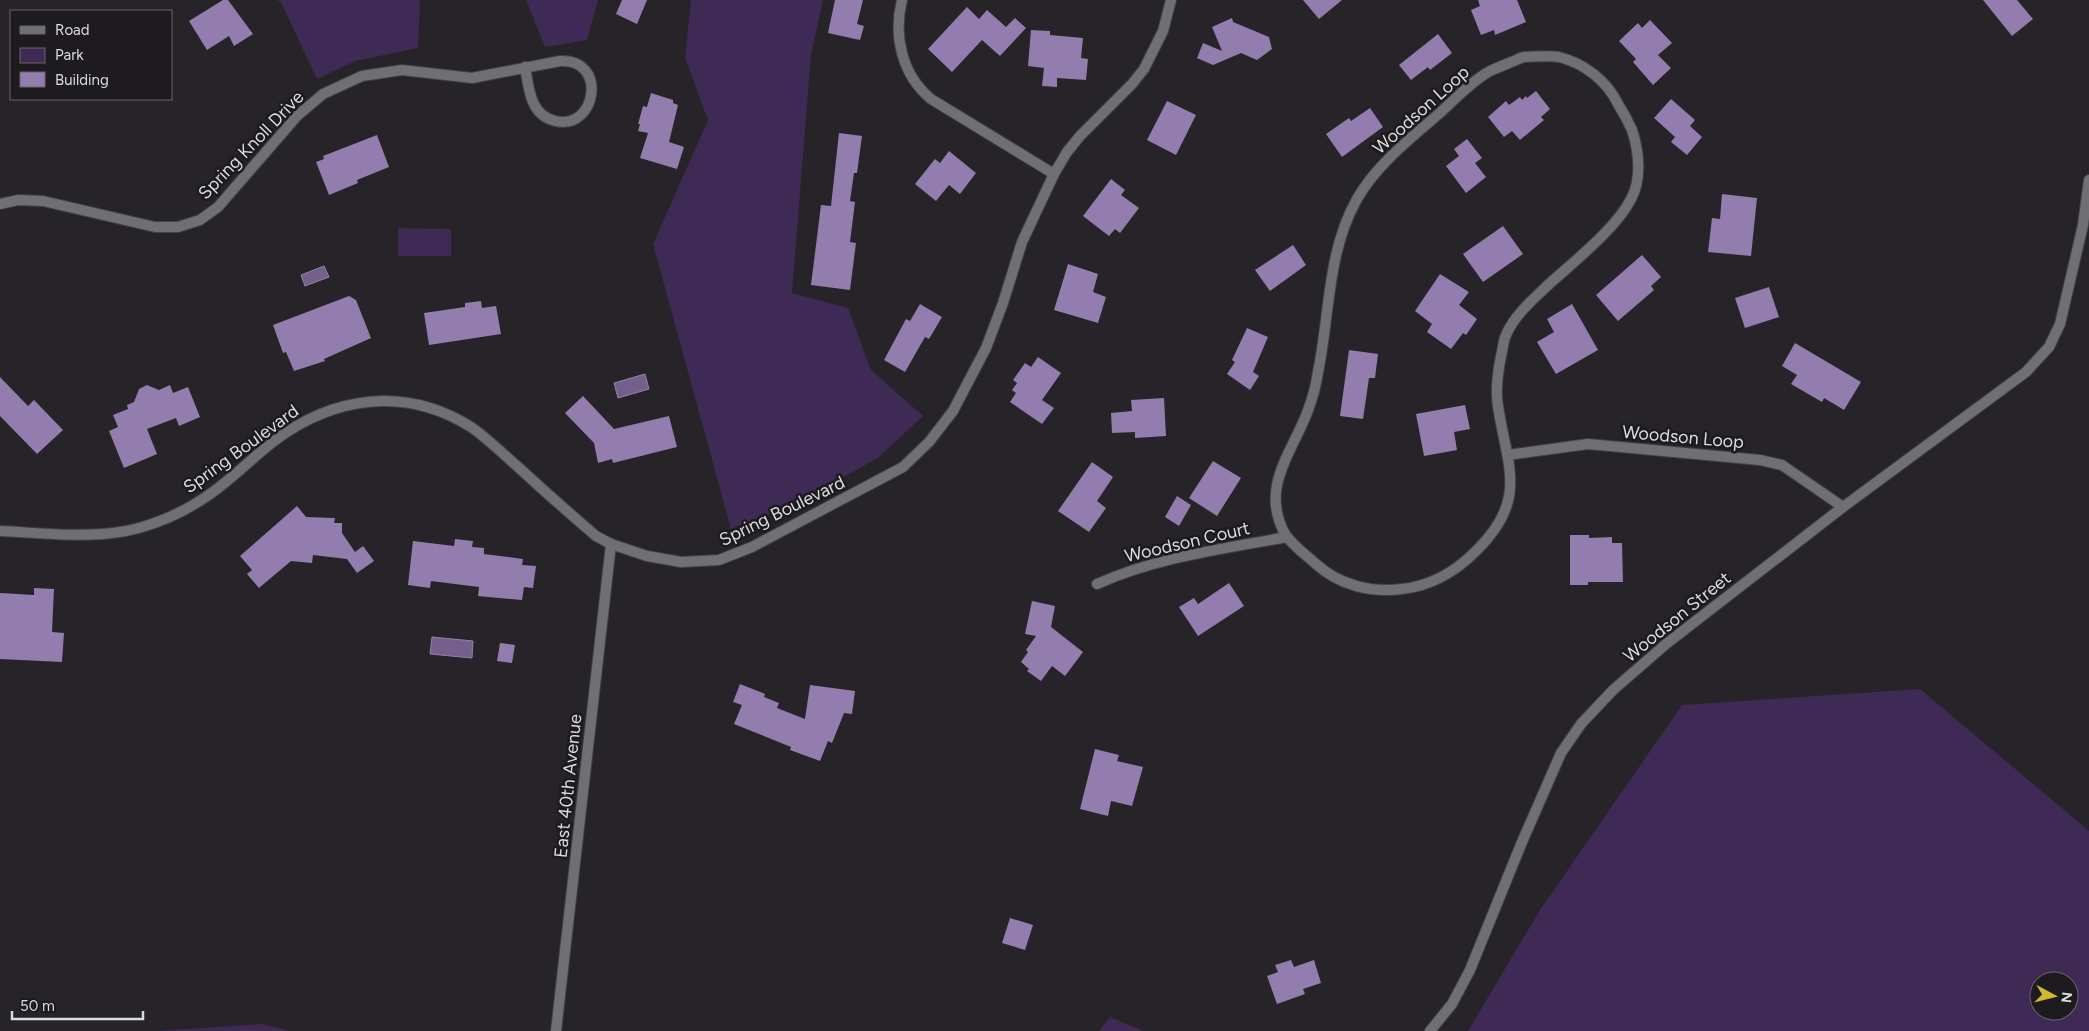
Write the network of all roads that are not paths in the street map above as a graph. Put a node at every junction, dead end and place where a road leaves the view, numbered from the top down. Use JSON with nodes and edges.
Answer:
{"nodes":[{"id":1,"x":902,"y":0,"type":"edge"},
{"id":2,"x":1171,"y":0,"type":"edge"},
{"id":3,"x":525,"y":67,"type":"junction"},
{"id":4,"x":1054,"y":174,"type":"junction"},
{"id":5,"x":2089,"y":180,"type":"edge"},
{"id":6,"x":0,"y":204,"type":"edge"},
{"id":7,"x":1508,"y":455,"type":"junction"},
{"id":8,"x":1843,"y":507,"type":"junction"},
{"id":9,"x":0,"y":531,"type":"edge"},
{"id":10,"x":1287,"y":537,"type":"junction"},
{"id":11,"x":611,"y":544,"type":"junction"},
{"id":12,"x":1097,"y":584,"type":"dead end"},
{"id":13,"x":556,"y":1031,"type":"edge"},
{"id":14,"x":1430,"y":1031,"type":"edge"}],
"edges":[{"from":1,"to":4,"type":"street"},
{"from":2,"to":4,"type":"street","name":"Spring Boulevard"},
{"from":3,"to":3,"type":"street","name":"Spring Knoll Drive"},
{"from":3,"to":6,"type":"street","name":"Spring Knoll Drive"},
{"from":4,"to":11,"type":"street","name":"Spring Boulevard"},
{"from":5,"to":8,"type":"street","name":"Woodson Street"},
{"from":7,"to":8,"type":"street","name":"Woodson Loop"},
{"from":7,"to":10,"type":"street","name":"Woodson Loop"},
{"from":7,"to":10,"type":"street","name":"Woodson Loop"},
{"from":8,"to":14,"type":"street","name":"Woodson Street"},
{"from":9,"to":11,"type":"street","name":"Spring Boulevard"},
{"from":10,"to":12,"type":"street","name":"Woodson Court"},
{"from":11,"to":13,"type":"street","name":"East 40th Avenue"}]}
